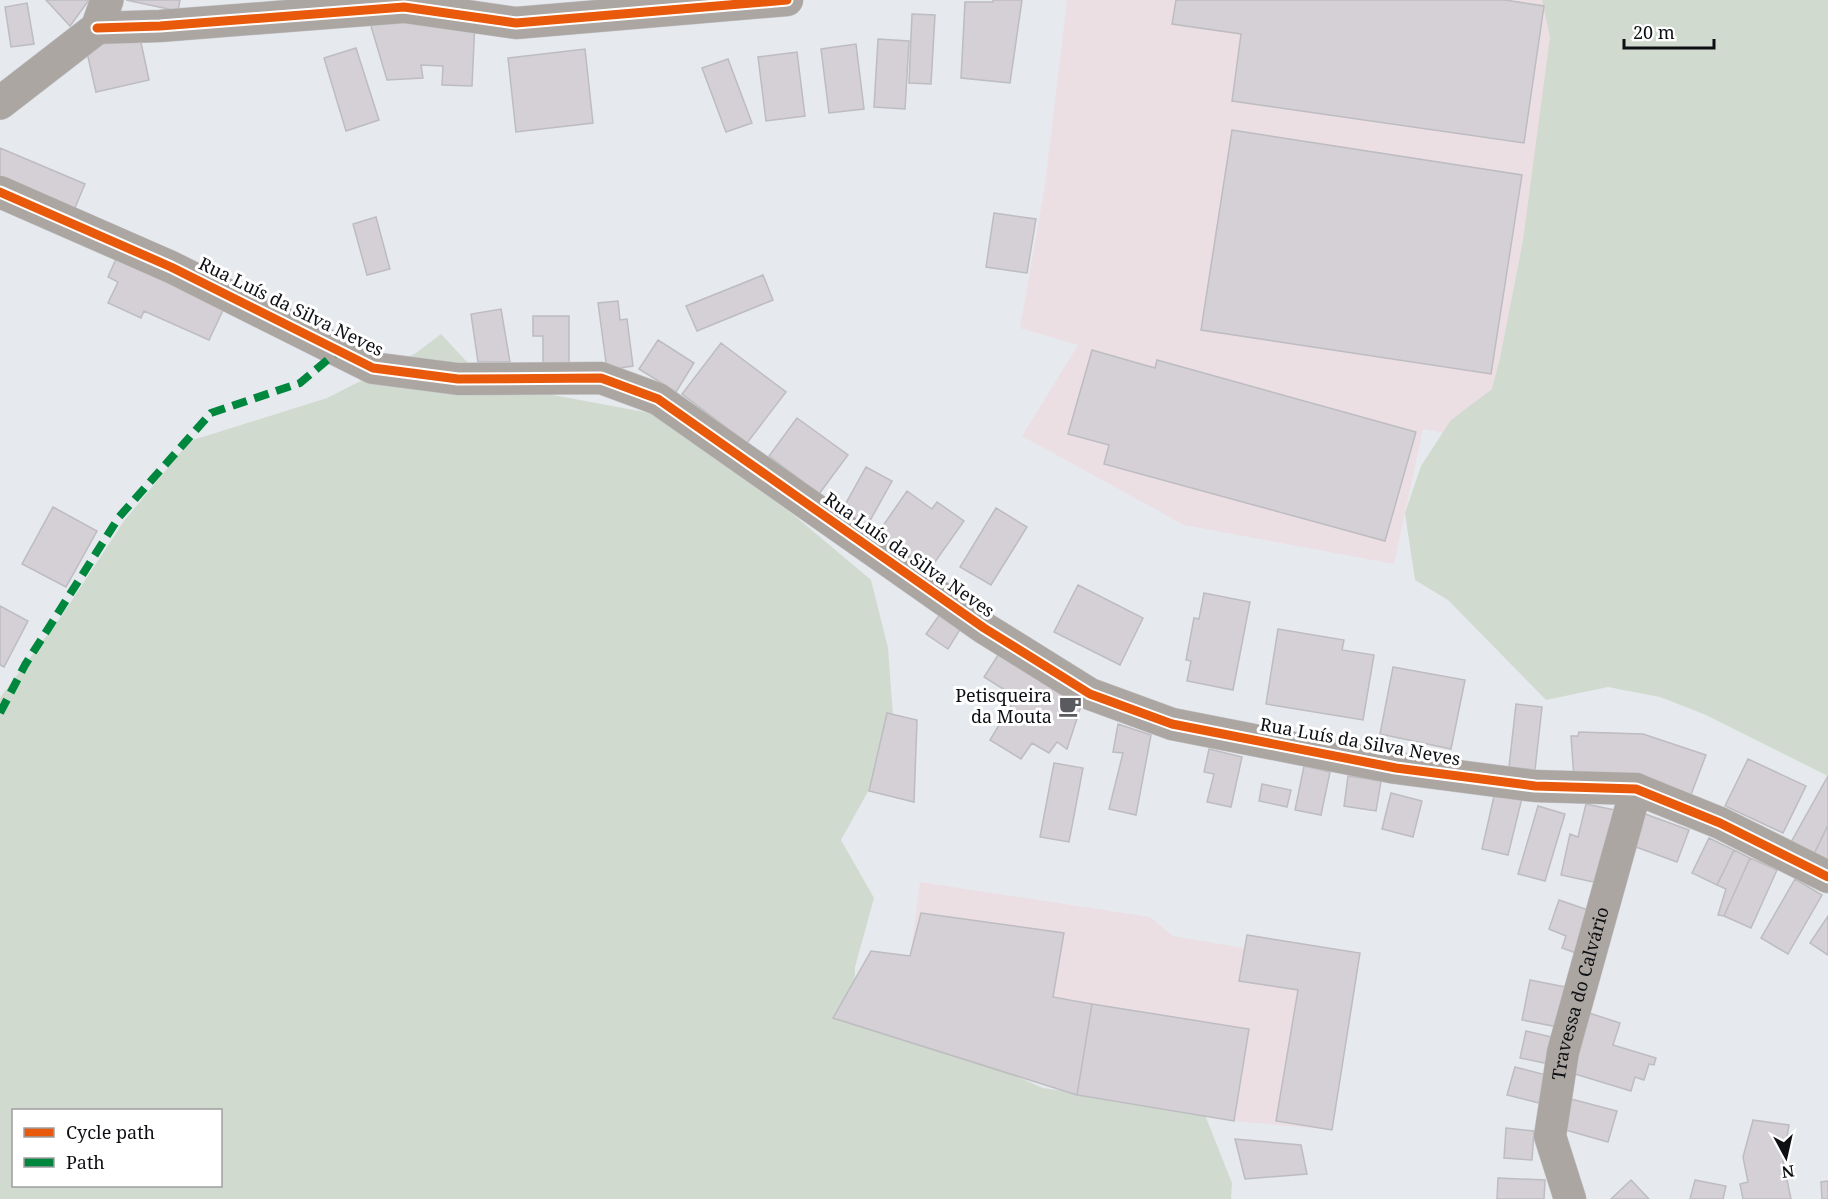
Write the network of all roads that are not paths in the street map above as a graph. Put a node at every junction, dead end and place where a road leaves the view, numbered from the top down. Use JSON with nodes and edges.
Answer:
{"nodes":[{"id":1,"x":787,"y":0,"type":"edge"},
{"id":2,"x":102,"y":14,"type":"edge"},
{"id":3,"x":0,"y":103,"type":"edge"},
{"id":4,"x":0,"y":192,"type":"edge"},
{"id":5,"x":1636,"y":789,"type":"junction"},
{"id":6,"x":1828,"y":877,"type":"edge"},
{"id":7,"x":1570,"y":1199,"type":"edge"}],
"edges":[{"from":1,"to":2,"type":"street"},
{"from":2,"to":3,"type":"street"},
{"from":4,"to":5,"type":"street","name":"Rua Luís da Silva Neves"},
{"from":5,"to":6,"type":"street","name":"Rua Luís da Silva Neves"},
{"from":5,"to":7,"type":"street","name":"Travessa do Calvário"}]}
